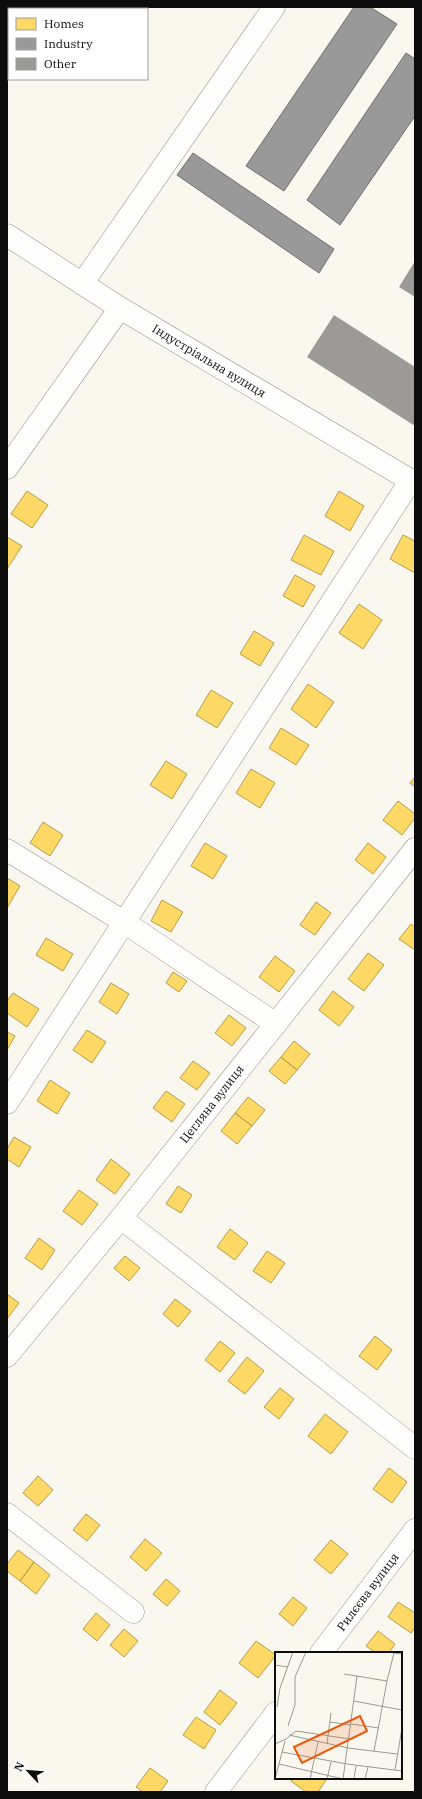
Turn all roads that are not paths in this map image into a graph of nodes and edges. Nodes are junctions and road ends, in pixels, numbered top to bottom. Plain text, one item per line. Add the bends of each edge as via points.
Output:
1 (274, 7) edge
2 (7, 235) edge
3 (82, 284) junction
4 (120, 308) junction
5 (7, 468) edge
6 (413, 481) edge
7 (415, 849) edge
8 (7, 850) edge
9 (124, 922) junction
10 (276, 1024) junction
11 (7, 1103) edge
12 (121, 1218) junction
13 (7, 1356) edge
14 (415, 1448) edge
15 (7, 1514) edge
16 (415, 1530) edge
17 (133, 1612) dead end
18 (323, 1652) edge
19 (275, 1714) edge
20 (216, 1792) edge

1 - 3 street
2 - 3 street, Індустріальна вулиця
3 - 4 street, Індустріальна вулиця
4 - 5 street
4 - 6 street, Індустріальна вулиця
6 - 9 street
7 - 10 street, Цегляна вулиця
8 - 9 street
9 - 10 street
9 - 11 street
10 - 12 street, Цегляна вулиця
12 - 13 street, Цегляна вулиця
12 - 14 street
15 - 17 street
16 - 18 street, Рилєєва вулиця
19 - 20 street

